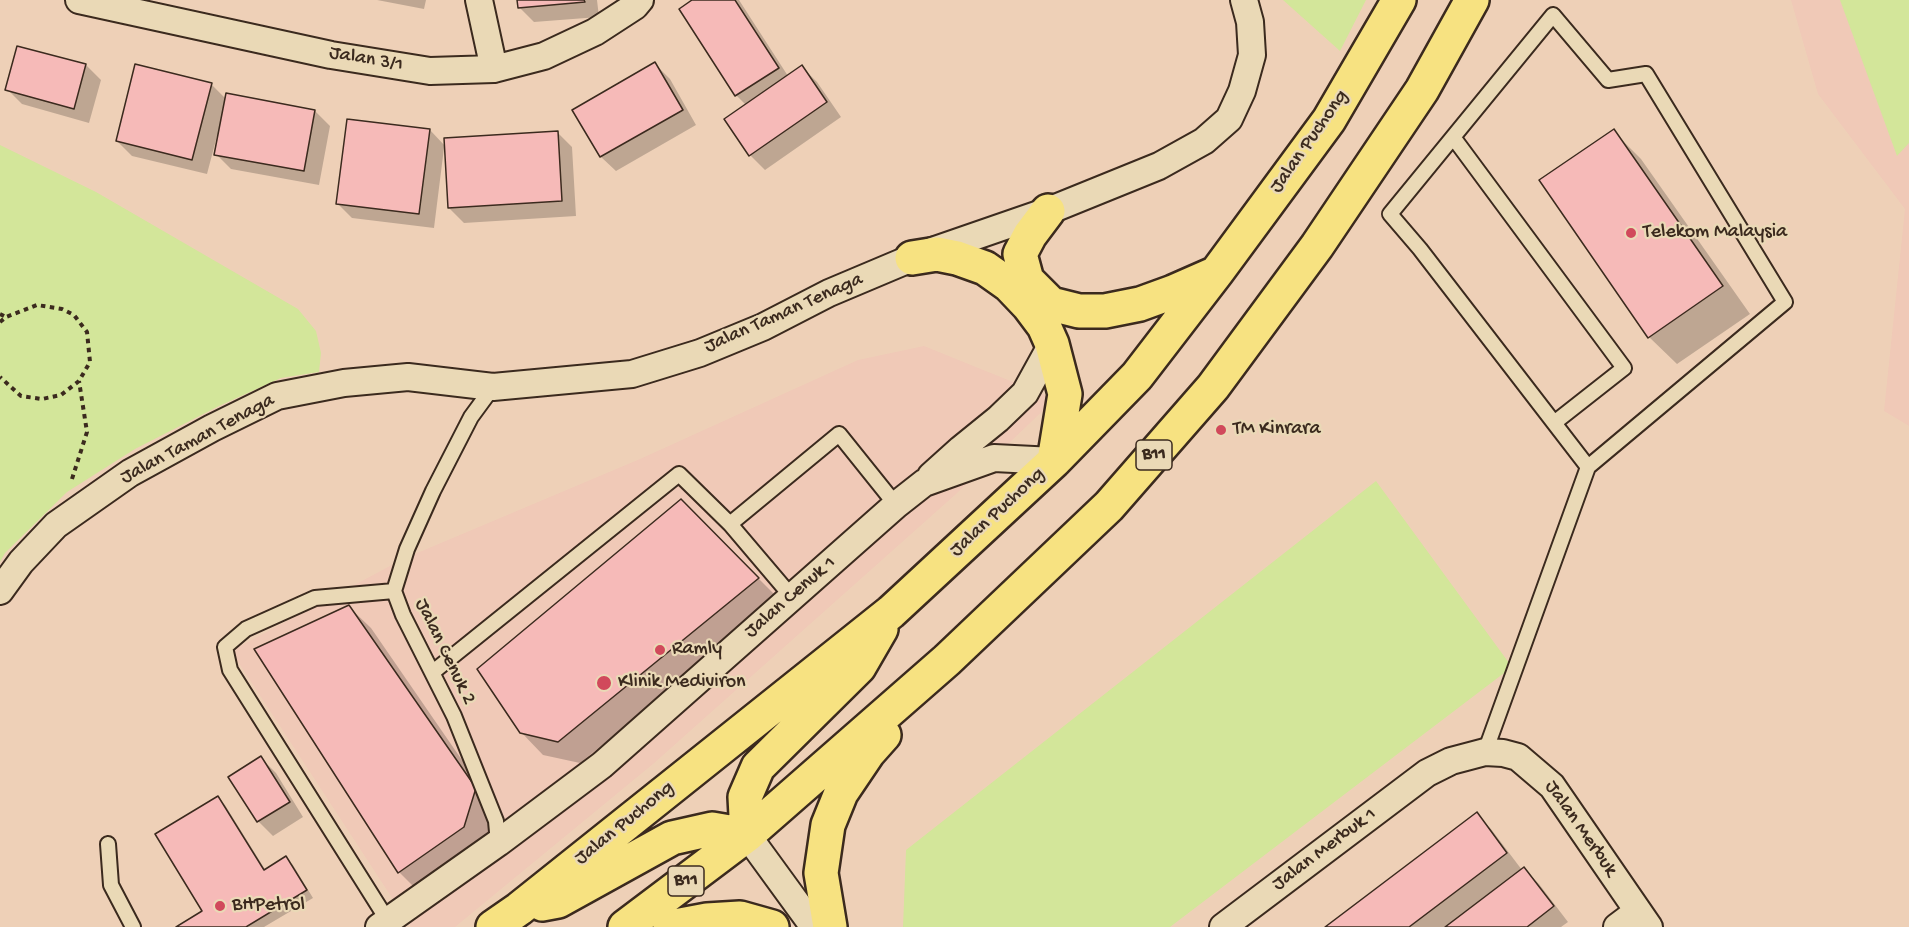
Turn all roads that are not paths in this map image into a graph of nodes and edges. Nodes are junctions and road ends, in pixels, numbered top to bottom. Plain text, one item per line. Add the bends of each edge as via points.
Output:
1 (80, 0) edge
2 (479, 0) edge
3 (640, 0) edge
4 (1244, 0) edge
5 (1399, 0) edge
6 (1472, 0) edge
7 (494, 69) junction
8 (1453, 137) junction
9 (1048, 211) junction
10 (912, 258) junction
11 (1217, 272) junction
12 (1052, 344) junction
13 (493, 387) junction
14 (1554, 423) junction
15 (1054, 461) junction
16 (1588, 467) junction
17 (924, 483) junction
18 (897, 504) junction
19 (730, 524) junction
20 (0, 591) edge
21 (394, 591) junction
22 (792, 597) junction
23 (891, 612) junction
24 (947, 660) junction
25 (433, 672) junction
26 (1485, 752) junction
27 (1427, 773) joint
28 (747, 835) junction
29 (498, 843) junction
30 (108, 844) dead end
31 (506, 918) edge
32 (1643, 919) edge
33 (383, 924) edge
34 (1232, 924) edge
35 (133, 927) edge
36 (625, 927) edge
37 (670, 927) edge
38 (772, 927) edge
39 (814, 927) edge
40 (830, 927) edge
41 (1617, 927) edge

1 - 7 street, Jalan 3/1 via 331,55 430,71
2 - 7 street
3 - 7 street, Jalan 3/1 via 595,32 544,56
4 - 9 street, Jalan Taman Tenaga via 1252,56 1229,119 1204,141 1159,166
5 - 11 main road, Jalan Puchong via 1329,120
6 - 24 main road, B11 via 1416,100 1317,246 1213,387 1108,506
8 - 14 lane via 1390,214
8 - 14 lane via 1624,368
8 - 16 lane via 1553,15 1608,80 1646,74 1785,302
9 - 10 street, Jalan Taman Tenaga
9 - 11 main road via 1020,254 1027,280 1051,304 1079,311 1105,311 1140,304
10 - 12 main road via 936,254 985,268 1010,285 1029,306
10 - 13 street, Jalan Taman Tenaga via 829,293 763,327 632,374
11 - 15 main road, Jalan Puchong via 1137,376
12 - 15 main road via 1065,394
12 - 17 street via 1025,393
13 - 20 street, Jalan Taman Tenaga via 408,377 344,383 277,396 130,473 56,525
13 - 21 lane, Jalan Cenuk 2 via 471,417 433,491 407,549
14 - 16 lane
15 - 17 street, Jalan Cenuk 1 via 994,458
15 - 23 main road, Jalan Puchong
16 - 26 lane
17 - 18 street, Jalan Cenuk 1
18 - 19 lane via 839,434
18 - 22 street, Jalan Cenuk 1
19 - 22 lane
19 - 25 lane via 679,474
21 - 25 lane, Jalan Cenuk 2
21 - 33 lane via 315,598 246,629 225,647 230,670
22 - 29 street, Jalan Cenuk 1 via 602,765
23 - 28 main road via 859,667 758,767 745,797
23 - 31 main road, Jalan Puchong
24 - 28 main road, B11
24 - 40 main road via 868,753 841,793 828,825 821,873
25 - 29 lane, Jalan Cenuk 2 via 486,793 496,821
26 - 27 street, Jalan Merbuk via 1451,761
26 - 32 street, Jalan Merbuk via 1518,757 1552,786
27 - 34 street, Jalan Merbuk 1
28 - 31 main road via 712,829 672,838 558,901
28 - 36 main road, B11
28 - 39 street
29 - 33 street, Jalan Cenuk 1
30 - 35 lane via 111,885
32 - 41 street
37 - 38 main road via 740,918

